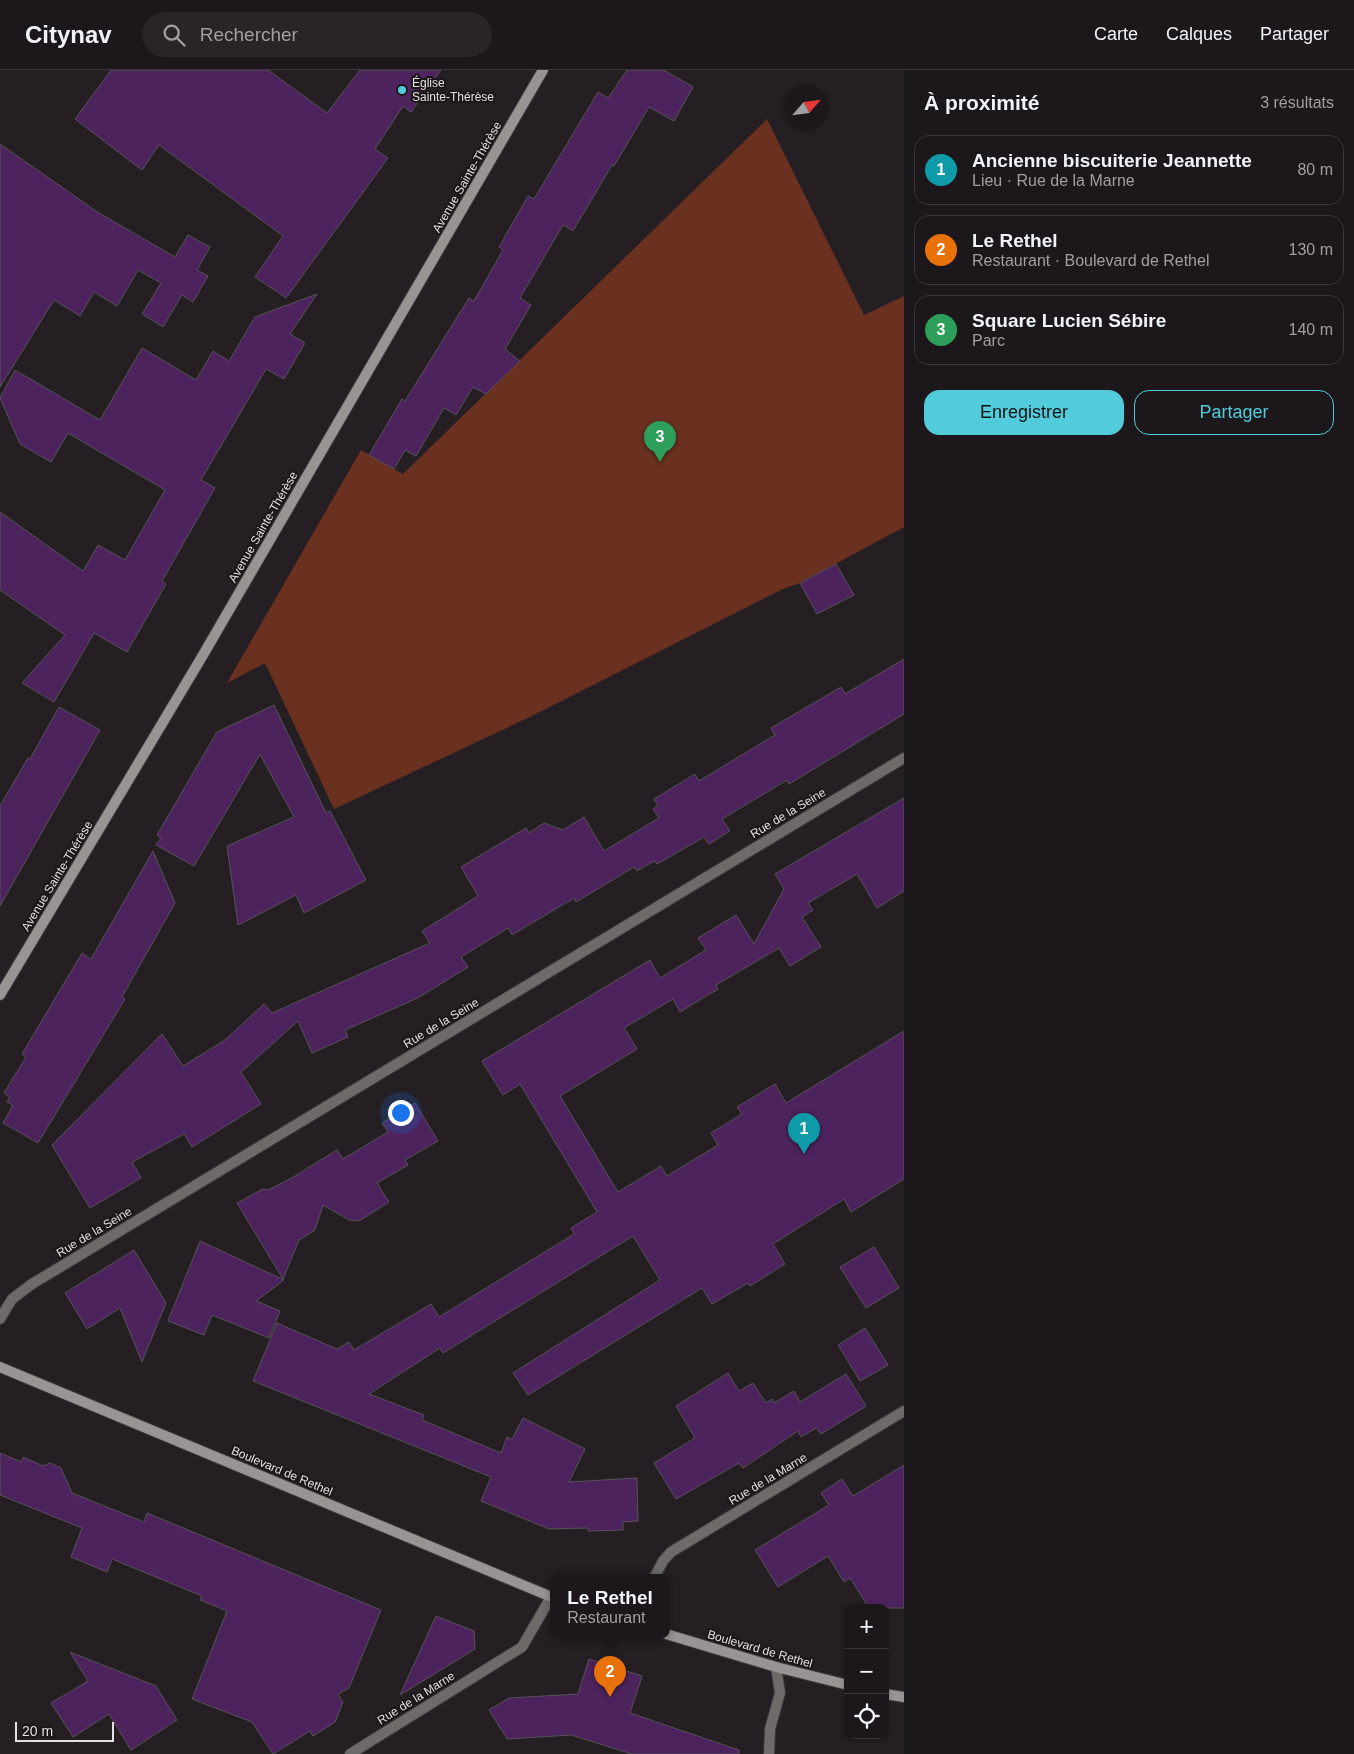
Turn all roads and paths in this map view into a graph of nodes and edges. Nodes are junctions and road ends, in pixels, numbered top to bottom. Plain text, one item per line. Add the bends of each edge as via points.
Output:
1 (544, 70) edge
2 (904, 758) edge
3 (0, 995) edge
4 (0, 1319) edge
5 (0, 1367) edge
6 (904, 1411) edge
7 (656, 1574) edge
8 (550, 1596) edge
9 (550, 1600) edge
10 (670, 1635) edge
11 (776, 1667) junction
12 (844, 1685) edge
13 (889, 1695) edge
14 (904, 1697) edge
15 (350, 1754) edge
16 (769, 1754) edge

1 - 3 street, Avenue Sainte-Thérèse via 203,655
2 - 4 street, Rue de la Seine via 32,1284 12,1299
5 - 8 street, Boulevard de Rethel
6 - 7 street, Rue de la Marne via 671,1552
9 - 15 street, Rue de la Marne via 522,1646
10 - 11 street, Boulevard de Rethel
11 - 12 street, Boulevard de Rethel
11 - 16 street via 780,1693 770,1729
13 - 14 street

